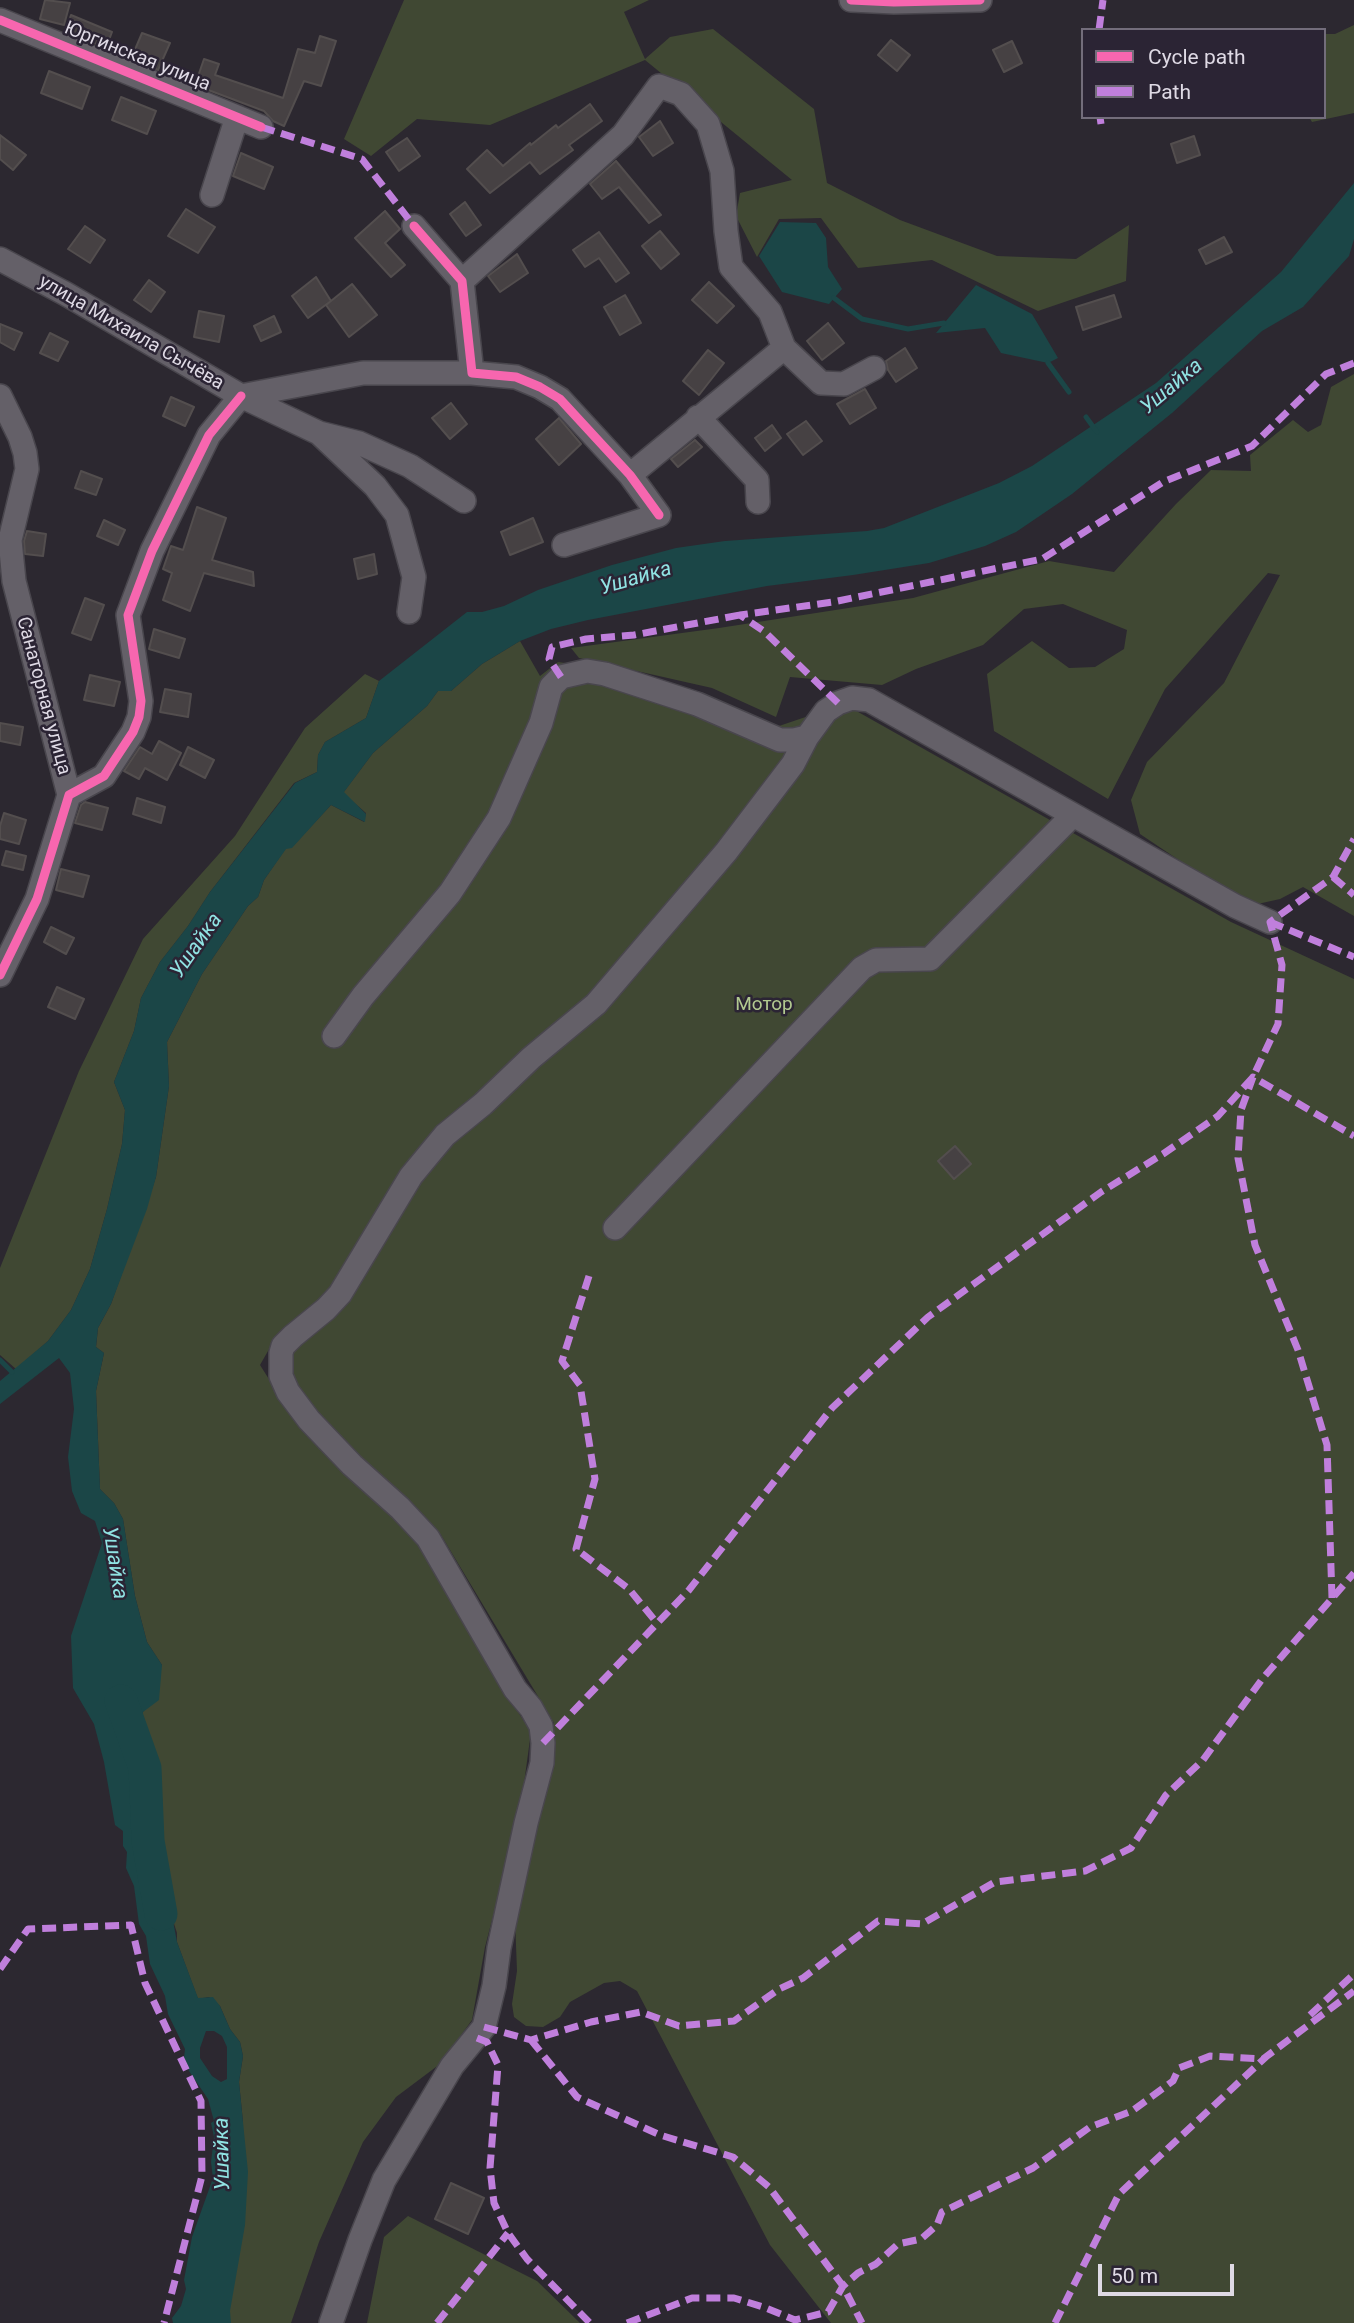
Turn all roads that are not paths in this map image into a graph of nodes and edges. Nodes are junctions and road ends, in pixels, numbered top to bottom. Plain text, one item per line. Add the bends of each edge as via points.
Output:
1 (851, 0) edge
2 (980, 0) edge
3 (0, 20) edge
4 (237, 117) junction
5 (261, 127) dead end
6 (212, 195) dead end
7 (414, 226) dead end
8 (0, 259) edge
9 (462, 281) junction
10 (784, 348) junction
11 (874, 368) dead end
12 (472, 373) junction
13 (0, 396) edge
14 (241, 396) junction
15 (698, 417) junction
16 (319, 433) junction
17 (630, 475) junction
18 (464, 501) dead end
19 (758, 502) dead end
20 (564, 545) dead end
21 (409, 612) dead end
22 (807, 737) junction
23 (69, 795) junction
24 (1073, 814) junction
25 (1270, 922) dead end
26 (1, 970) edge
27 (334, 1036) dead end
28 (615, 1228) dead end
29 (331, 2323) edge

1 - 2 street
3 - 4 street, Юргинская улица
4 - 5 street, Юргинская улица
4 - 6 street
7 - 9 street
8 - 14 street, улица Михаила Сычёва
9 - 10 street via 623,135 659,86 681,94 708,124 722,171 731,267 771,312
9 - 12 street
10 - 11 street via 821,383 844,384
10 - 15 street
12 - 14 street, улица Михаила Сычёва via 363,373
12 - 17 street via 516,377 561,399
13 - 23 street, Санаторная улица via 20,437 27,469 10,540 14,581
14 - 16 street
14 - 23 street via 209,435 152,551 128,615 141,701 133,732 104,776
15 - 17 street
15 - 19 street via 757,480
16 - 18 street via 359,443 410,466
16 - 21 street via 375,486 397,515 414,577
17 - 20 street via 659,515
22 - 24 street via 838,703 852,698 869,700
22 - 27 street via 780,740 698,704 605,674 587,671 561,677 551,687 541,723 499,818 450,893
22 - 29 street via 793,764 726,852 596,1004 445,1135 411,1176 340,1294 293,1336 281,1353 281,1376 309,1420 428,1538 515,1689 531,1708 541,1726 543,1743 484,2027 452,2066 384,2180
23 - 26 street via 37,899
24 - 25 street
24 - 28 street via 930,959 876,960 862,968

